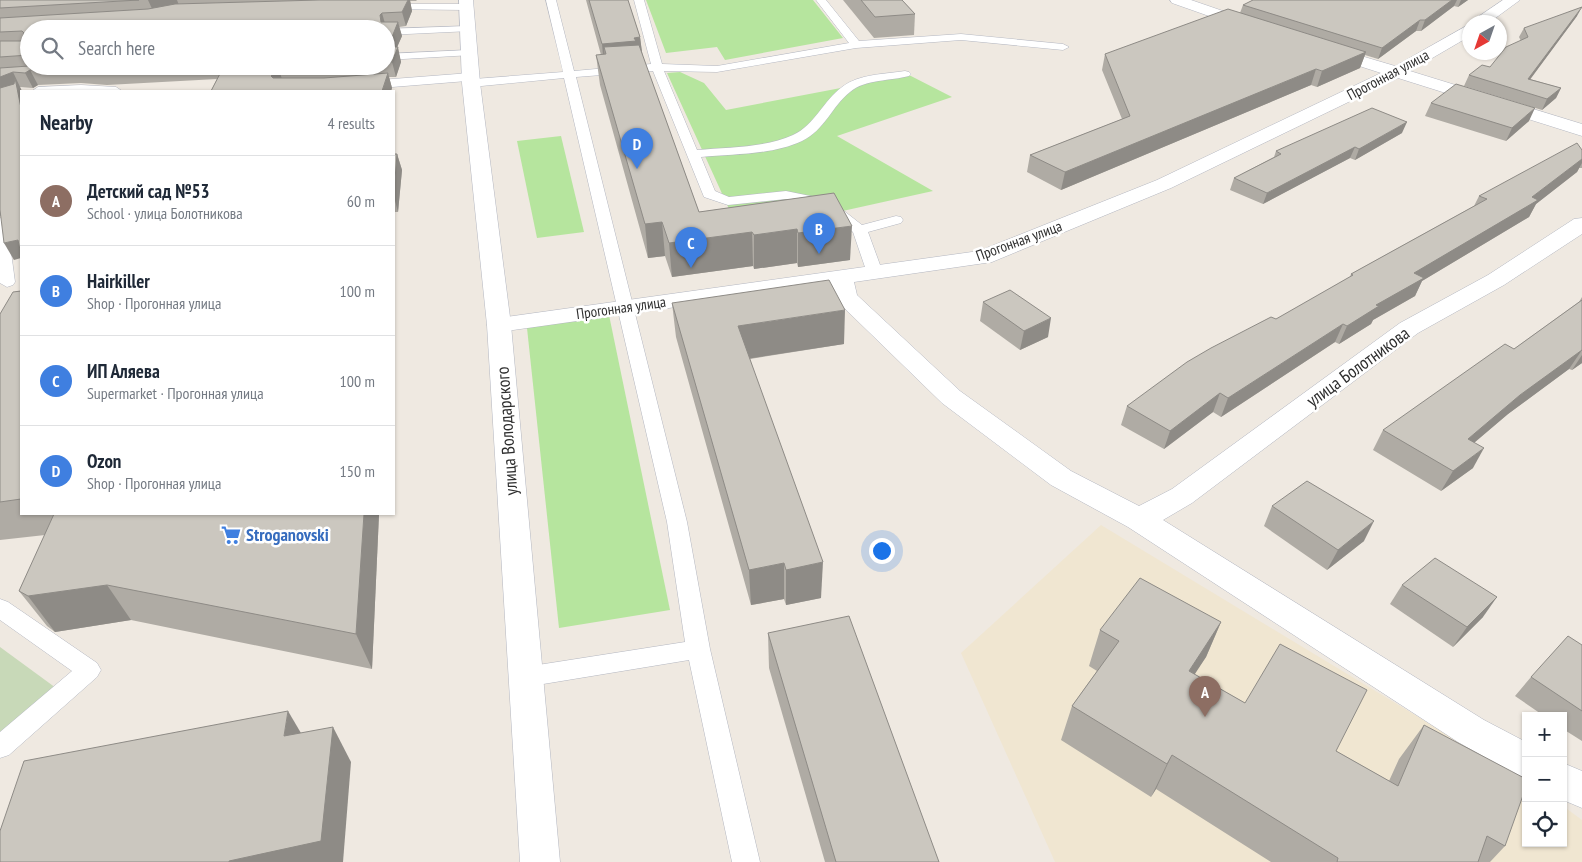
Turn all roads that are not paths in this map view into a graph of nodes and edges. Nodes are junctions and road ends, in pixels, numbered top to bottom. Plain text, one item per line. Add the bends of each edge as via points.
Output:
1 (551, 0) edge
2 (639, 0) edge
3 (822, 0) edge
4 (1177, 0) edge
5 (1210, 0) edge
6 (1513, 0) edge
7 (378, 7) edge
8 (1194, 7) junction
9 (1490, 15) edge
10 (1268, 32) edge
11 (395, 33) edge
12 (1462, 34) edge
13 (468, 42) edge
14 (856, 45) junction
15 (1314, 46) edge
16 (1063, 47) dead end
17 (395, 55) edge
18 (657, 67) junction
19 (395, 70) edge
20 (1397, 72) junction
21 (905, 74) dead end
22 (381, 75) edge
23 (568, 75) junction
24 (352, 86) edge
25 (60, 90) edge
26 (98, 90) edge
27 (1582, 130) edge
28 (692, 154) junction
29 (896, 220) dead end
30 (0, 222) edge
31 (1582, 224) edge
32 (860, 230) junction
33 (875, 273) junction
34 (841, 276) junction
35 (7, 282) dead end
36 (624, 307) junction
37 (499, 325) junction
38 (1139, 519) junction
39 (0, 608) edge
40 (698, 649) junction
41 (525, 677) junction
42 (0, 747) edge
43 (1522, 758) edge
44 (1567, 782) edge
45 (1582, 790) edge
46 (540, 862) edge
47 (746, 862) edge

1 - 23 lane
2 - 18 lane
3 - 14 lane
4 - 8 street
5 - 8 street
6 - 9 street
7 - 13 lane
8 - 10 street
11 - 13 lane
12 - 20 street, Прогонная улица
13 - 17 lane
13 - 19 lane
13 - 23 lane
13 - 37 street, улица Володарского
14 - 16 lane via 961,37
14 - 18 lane via 716,69
15 - 20 street
18 - 23 lane
18 - 28 lane
20 - 27 street
20 - 33 street, Прогонная улица via 1164,184 984,257
21 - 28 lane via 847,88 811,131 797,139
22 - 24 lane
23 - 36 lane
25 - 26 lane
28 - 32 lane via 709,194 728,201 786,195 824,203
29 - 32 lane
30 - 35 lane
31 - 38 street, улица Болотникова via 1496,280 1410,328 1182,496
32 - 33 lane
33 - 34 street, Прогонная улица
34 - 36 street, Прогонная улица
34 - 38 street via 846,297 951,397 1061,478
36 - 37 street, Прогонная улица
36 - 40 lane via 678,522
37 - 41 street, улица Володарского
38 - 43 street via 1470,732
39 - 42 lane via 89,670
40 - 41 lane
40 - 47 lane
41 - 46 street, улица Володарского
44 - 45 street

